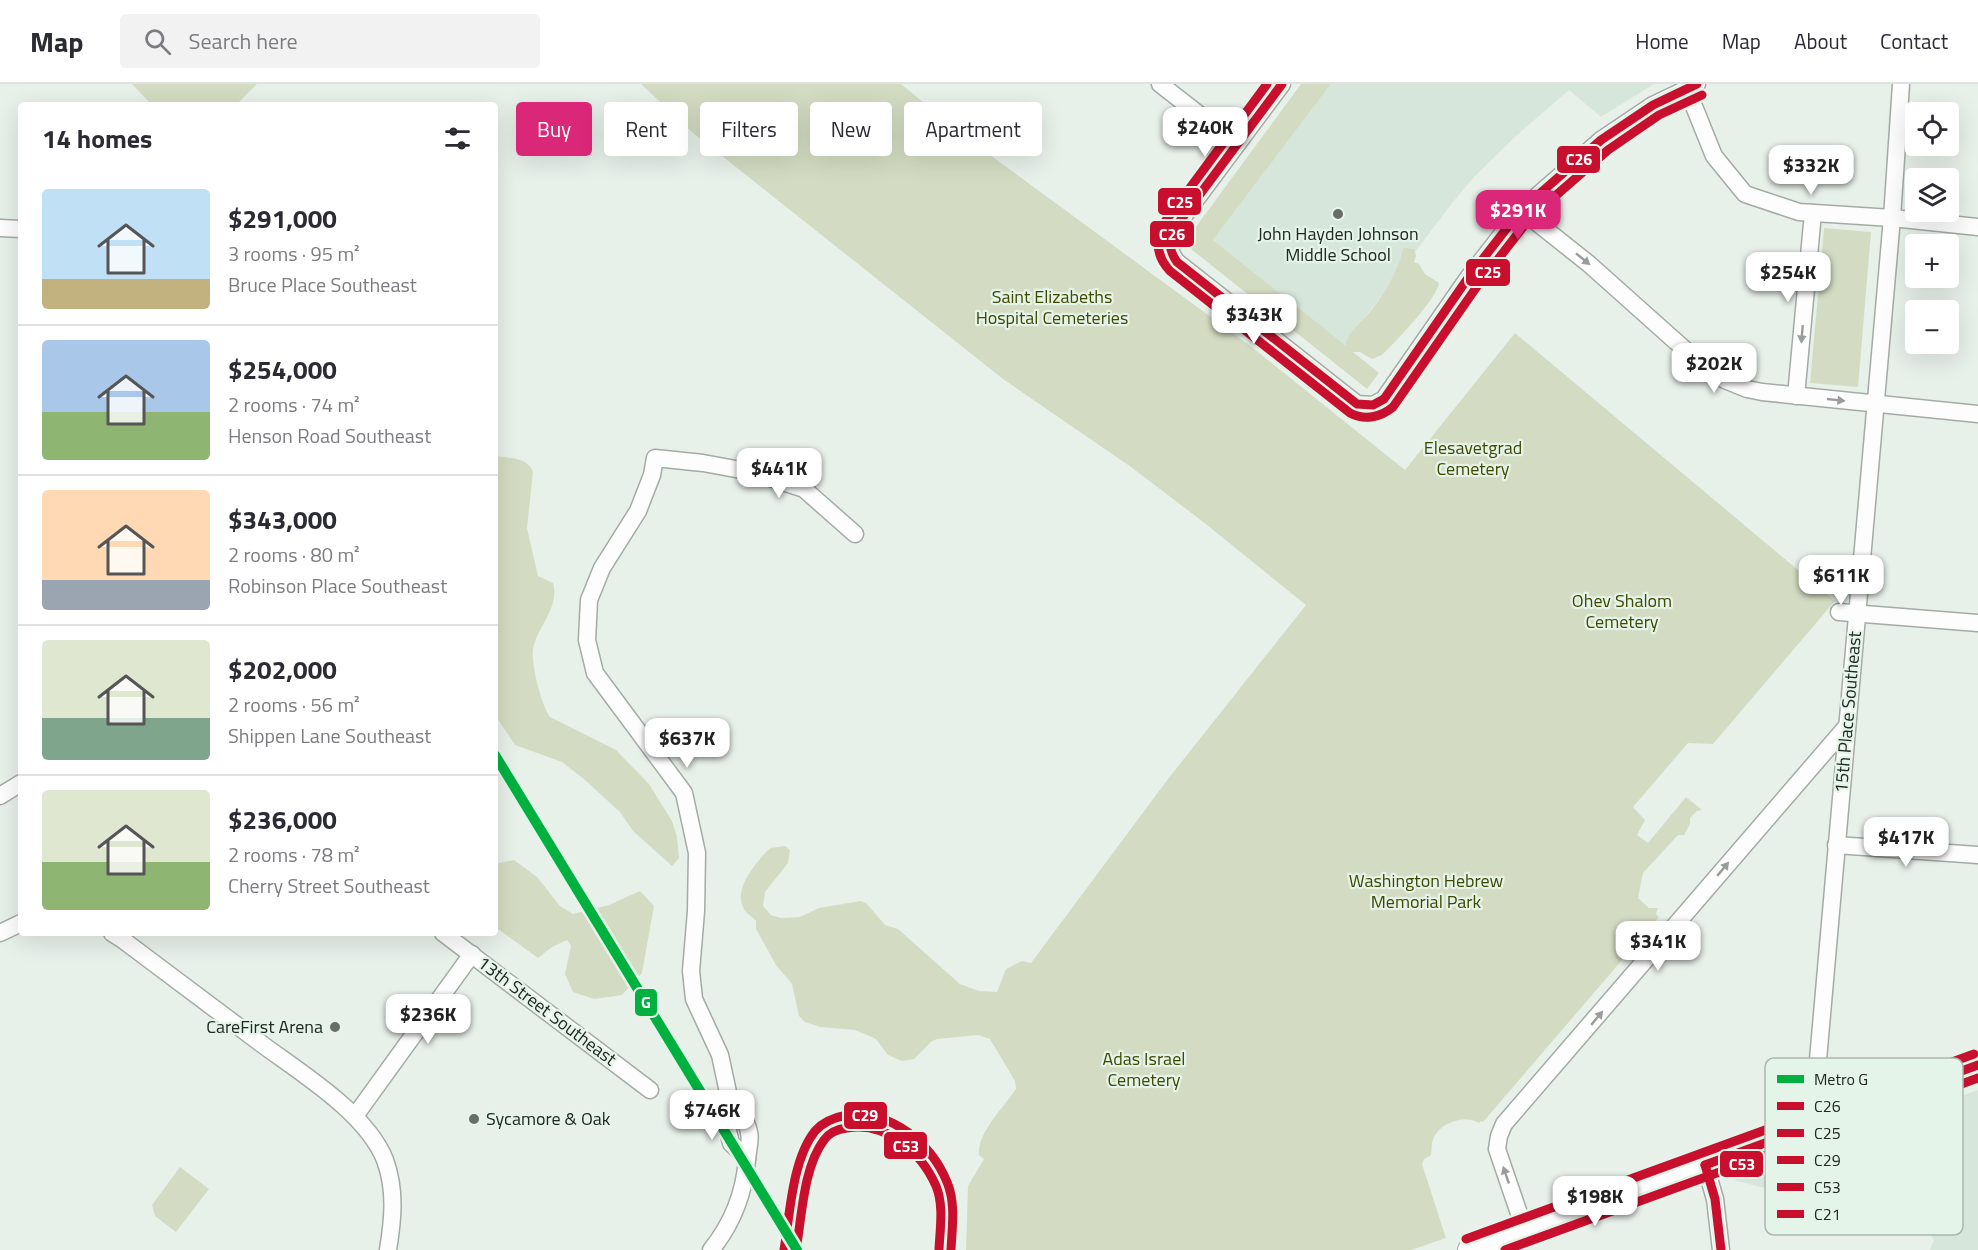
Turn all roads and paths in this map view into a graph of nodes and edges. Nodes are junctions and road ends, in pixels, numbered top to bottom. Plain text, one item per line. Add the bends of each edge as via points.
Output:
1 (1160, 84) edge
2 (1282, 84) edge
3 (1901, 84) edge
4 (1692, 86) edge
5 (1236, 144) junction
6 (1521, 210) junction
7 (1814, 213) junction
8 (1892, 218) junction
9 (1978, 227) edge
10 (0, 228) edge
11 (18, 229) edge
12 (1796, 396) junction
13 (1875, 404) junction
14 (1978, 414) edge
15 (855, 534) dead end
16 (1839, 612) dead end
17 (1857, 614) junction
18 (1978, 623) edge
19 (1847, 726) junction
20 (18, 785) edge
21 (0, 796) edge
22 (1836, 845) junction
23 (1978, 855) edge
24 (18, 924) edge
25 (0, 933) edge
26 (116, 936) edge
27 (447, 936) edge
28 (472, 954) junction
29 (1818, 1058) edge
30 (1978, 1065) edge
31 (1963, 1071) edge
32 (650, 1090) dead end
33 (355, 1116) junction
34 (1765, 1143) edge
35 (1705, 1165) junction
36 (1525, 1231) junction
37 (388, 1250) edge
38 (711, 1250) edge
39 (1470, 1250) edge
40 (1721, 1250) edge

1 - 5 street
2 - 5 street
3 - 8 street, 15th Place Southeast
4 - 6 street via 1653,105 1601,140
4 - 7 street via 1714,156 1745,194 1776,206
5 - 6 street via 1170,235 1172,256 1357,404 1369,406 1384,399 1468,278
6 -> 12 street via 1725,381 1747,389
7 - 8 street
7 -> 12 street
8 - 9 street
8 - 13 street, 15th Place Southeast
10 - 11 street
12 -> 13 street
13 - 14 street
13 - 17 street, 15th Place Southeast
15 - 38 street via 804,489 752,471 655,458 638,511 602,568 589,600 587,640 595,673 684,793 697,853 691,970 694,999 720,1054 732,1111 727,1127 731,1143 747,1159 739,1201
16 - 17 street
17 - 18 street
17 - 19 street, 15th Place Southeast
19 - 22 street, 15th Place Southeast
36 -> 19 street via 1497,1149 1504,1124
20 - 21 street
22 - 23 street
22 - 29 street, 15th Place Southeast
24 - 25 street
26 - 33 street
27 - 28 street, 13th Street Southeast
28 - 32 street, 13th Street Southeast
28 - 33 street
30 - 31 main road
33 - 37 street via 384,1157 391,1178 394,1208
34 - 35 main road
35 - 36 main road
35 - 40 street via 1715,1199
36 - 39 main road

